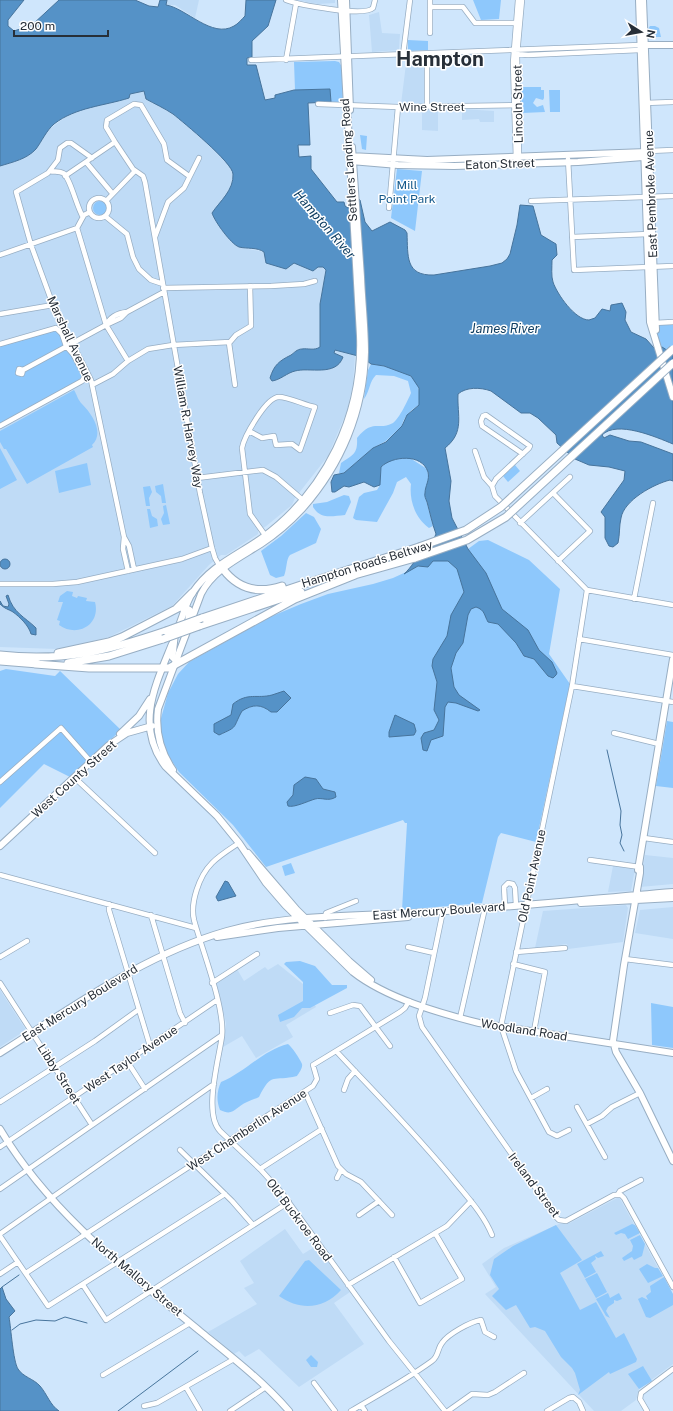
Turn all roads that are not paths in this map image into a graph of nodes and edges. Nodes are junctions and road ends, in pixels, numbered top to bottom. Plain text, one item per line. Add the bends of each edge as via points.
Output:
1 (286, 0) edge
2 (341, 0) edge
3 (346, 0) edge
4 (375, 0) edge
5 (410, 0) edge
6 (430, 0) edge
7 (518, 0) edge
8 (522, 0) edge
9 (639, 0) edge
10 (643, 0) edge
11 (296, 4) junction
12 (430, 7) junction
13 (343, 10) junction
14 (517, 23) junction
15 (430, 33) dead end
16 (673, 45) edge
17 (642, 47) junction
18 (516, 52) junction
19 (403, 56) junction
20 (345, 58) junction
21 (427, 58) dead end
22 (250, 60) dead end
23 (286, 60) junction
24 (673, 102) edge
25 (645, 103) junction
26 (318, 104) dead end
27 (348, 105) junction
28 (516, 106) junction
29 (398, 107) junction
30 (427, 107) junction
31 (115, 142) junction
32 (673, 150) edge
33 (645, 154) junction
34 (92, 158) junction
35 (199, 158) dead end
36 (351, 159) junction
37 (517, 159) junction
38 (568, 159) junction
39 (86, 162) junction
40 (393, 162) junction
41 (50, 171) junction
42 (135, 171) junction
43 (65, 176) junction
44 (189, 176) junction
45 (112, 193) junction
46 (673, 196) edge
47 (648, 197) junction
48 (569, 199) junction
49 (106, 201) junction
50 (532, 201) dead end
51 (388, 208) dead end
52 (90, 212) junction
53 (105, 216) junction
54 (83, 217) junction
55 (77, 228) junction
56 (649, 234) junction
57 (572, 237) junction
58 (154, 238) junction
59 (31, 245) junction
60 (0, 255) edge
61 (673, 266) edge
62 (650, 267) junction
63 (315, 281) dead end
64 (250, 286) junction
65 (163, 288) junction
66 (52, 305) junction
67 (0, 314) edge
68 (673, 322) edge
69 (653, 323) junction
70 (106, 325) junction
71 (72, 343) junction
72 (229, 343) junction
73 (0, 344) edge
74 (173, 345) junction
75 (66, 346) junction
76 (673, 349) edge
77 (128, 361) junction
78 (673, 363) edge
79 (23, 370) dead end
80 (92, 385) junction
81 (235, 385) dead end
82 (673, 397) edge
83 (0, 426) edge
84 (249, 431) junction
85 (475, 451) dead end
86 (523, 454) junction
87 (245, 472) junction
88 (570, 477) dead end
89 (197, 478) junction
90 (492, 486) junction
91 (553, 493) junction
92 (304, 502) junction
93 (653, 503) dead end
94 (520, 523) junction
95 (265, 535) junction
96 (124, 537) junction
97 (212, 548) junction
98 (382, 559) junction
99 (558, 561) junction
100 (221, 567) junction
101 (134, 569) junction
102 (128, 571) junction
103 (355, 575) junction
104 (0, 584) edge
105 (587, 590) junction
106 (192, 593) junction
107 (634, 599) junction
108 (673, 606) edge
109 (186, 608) junction
110 (175, 609) junction
111 (189, 623) junction
112 (174, 638) junction
113 (579, 639) junction
114 (0, 654) edge
115 (673, 655) edge
116 (51, 656) junction
117 (673, 659) edge
118 (0, 661) edge
119 (176, 663) junction
120 (35, 664) junction
121 (162, 669) junction
122 (572, 686) junction
123 (152, 695) junction
124 (666, 701) junction
125 (673, 702) edge
126 (157, 725) junction
127 (149, 726) junction
128 (614, 733) dead end
129 (659, 744) junction
130 (109, 745) junction
131 (91, 762) junction
132 (74, 778) junction
133 (180, 779) junction
134 (0, 782) edge
135 (644, 838) junction
136 (673, 842) edge
137 (239, 843) junction
138 (0, 846) edge
139 (155, 853) dead end
140 (590, 860) dead end
141 (640, 867) junction
142 (0, 875) edge
143 (673, 892) edge
144 (635, 898) junction
145 (673, 898) edge
146 (356, 901) dead end
147 (109, 904) junction
148 (505, 906) junction
149 (516, 906) junction
150 (526, 906) junction
151 (287, 908) junction
152 (484, 910) junction
153 (443, 912) junction
154 (151, 915) junction
155 (299, 920) junction
156 (327, 921) junction
157 (280, 922) junction
158 (305, 922) junction
159 (311, 925) junction
160 (196, 928) junction
161 (324, 937) junction
162 (207, 939) junction
163 (27, 941) dead end
164 (200, 941) junction
165 (408, 947) dead end
166 (565, 948) dead end
167 (516, 952) junction
168 (434, 953) junction
169 (257, 954) dead end
170 (163, 955) junction
171 (0, 957) edge
172 (625, 959) junction
173 (347, 963) junction
174 (513, 964) junction
175 (673, 965) edge
176 (127, 972) junction
177 (212, 982) junction
178 (0, 983) edge
179 (217, 1000) junction
180 (409, 1001) junction
181 (422, 1006) junction
182 (138, 1010) junction
183 (330, 1013) dead end
184 (460, 1018) junction
185 (185, 1023) junction
186 (501, 1026) junction
187 (376, 1027) junction
188 (534, 1032) junction
189 (32, 1033) junction
190 (222, 1035) junction
191 (614, 1044) junction
192 (150, 1046) junction
193 (390, 1046) dead end
194 (337, 1052) junction
195 (0, 1053) edge
196 (673, 1053) edge
197 (127, 1061) junction
198 (54, 1067) junction
199 (355, 1071) junction
200 (214, 1084) junction
201 (145, 1089) junction
202 (547, 1089) dead end
203 (344, 1090) dead end
204 (305, 1092) junction
205 (640, 1093) junction
206 (74, 1098) junction
207 (531, 1098) junction
208 (0, 1102) edge
209 (577, 1106) dead end
210 (587, 1124) junction
211 (92, 1125) junction
212 (0, 1129) edge
213 (322, 1129) junction
214 (569, 1130) dead end
215 (0, 1135) edge
216 (230, 1141) junction
217 (4, 1144) edge
218 (180, 1150) dead end
219 (605, 1157) dead end
220 (673, 1161) edge
221 (195, 1164) junction
222 (260, 1169) junction
223 (341, 1170) junction
224 (26, 1171) junction
225 (337, 1178) dead end
226 (641, 1180) dead end
227 (0, 1189) edge
228 (225, 1194) junction
229 (618, 1194) junction
230 (49, 1199) junction
231 (379, 1201) junction
232 (470, 1201) junction
233 (289, 1202) junction
234 (359, 1215) dead end
235 (392, 1215) dead end
236 (253, 1225) junction
237 (435, 1233) junction
238 (0, 1235) edge
239 (85, 1235) junction
240 (492, 1235) dead end
241 (394, 1257) junction
242 (18, 1262) junction
243 (116, 1264) junction
244 (26, 1273) junction
245 (0, 1274) edge
246 (83, 1285) junction
247 (348, 1285) junction
248 (673, 1287) edge
249 (151, 1292) junction
250 (189, 1324) junction
251 (494, 1337) dead end
252 (232, 1360) junction
253 (673, 1369) edge
254 (415, 1373) junction
255 (524, 1373) dead end
256 (103, 1375) dead end
257 (314, 1383) dead end
258 (186, 1387) junction
259 (265, 1388) junction
260 (361, 1405) junction
261 (144, 1406) dead end
262 (200, 1411) edge
263 (230, 1411) edge
264 (284, 1411) edge
265 (289, 1411) edge
266 (335, 1411) edge
267 (351, 1411) edge
268 (365, 1411) edge
269 (445, 1411) edge
270 (448, 1411) edge
271 (547, 1411) edge
272 (583, 1411) edge
273 (647, 1411) edge

1 - 11 street
2 - 13 main road, Settlers Landing Road
3 - 13 main road, Settlers Landing Road
4 - 13 street via 371,11
5 - 19 street
6 - 12 street
7 - 14 street, Lincoln Street
8 - 14 street, Lincoln Street
9 - 17 main road
10 - 17 main road
11 - 13 street
11 - 23 street
12 - 14 street via 463,7 475,23
12 - 15 street
13 - 20 main road, Settlers Landing Road
14 - 18 street, Lincoln Street
16 - 17 main road
17 - 18 street
17 - 25 main road, East Pembroke Avenue
18 - 19 street
18 - 28 street, Lincoln Street
19 - 20 street
20 - 23 street
20 - 27 main road, Settlers Landing Road
21 - 30 street
22 - 23 street
24 - 25 street
25 - 33 main road, East Pembroke Avenue
26 - 27 street
27 - 29 street, Wine Street
27 - 36 main road, Settlers Landing Road
28 - 30 street, Wine Street
28 - 37 street, Lincoln Street
29 - 30 street, Wine Street
29 - 40 street
31 - 34 street
31 - 42 street
31 - 44 street via 107,130 106,121 134,104 142,106 165,145 167,159
32 - 33 street, Eaton Street
33 - 38 main road, Eaton Street
33 - 47 main road, East Pembroke Avenue
34 - 39 street
34 - 41 street via 71,143 67,143 60,148 58,160
35 - 44 street
36 - 40 main road, Eaton Street
36 - 92 main road, Settlers Landing Road via 365,341 358,405 346,442 330,473
37 - 38 main road, Eaton Street
37 - 40 main road, Eaton Street
38 - 48 street
39 - 43 street
39 - 45 street
40 - 51 street
41 - 43 street via 60,172
41 - 59 street, Marshall Avenue via 16,192
42 - 45 street
42 - 58 street, William R. Harvey Way via 144,177
43 - 54 street
44 - 58 street via 183,190 168,202
45 - 49 street
46 - 47 street
47 - 48 street
47 - 56 main road, East Pembroke Avenue
48 - 50 street
48 - 57 street
49 - 52 street via 100,198 94,200
49 - 53 street via 109,210
52 - 53 street via 97,218
52 - 54 street
53 - 65 street via 126,234 139,269
54 - 55 street
55 - 59 street
55 - 70 street
56 - 57 street
56 - 62 main road, East Pembroke Avenue
57 - 62 street via 574,270
58 - 65 street, William R. Harvey Way
59 - 60 street
59 - 66 street, Marshall Avenue
61 - 62 street
62 - 69 main road, East Pembroke Avenue
63 - 64 street
64 - 65 street
64 - 72 street via 252,326 236,335
65 - 70 street via 127,312 109,319
65 - 74 street, William R. Harvey Way
66 - 67 street
66 - 71 street, Marshall Avenue
68 - 69 street
69 - 82 main road, East Pembroke Avenue, bridge
70 - 71 street
70 - 77 street
71 - 75 street
71 - 80 street, Marshall Avenue
72 - 74 street
72 - 81 street
73 - 75 street via 56,328 62,334
74 - 77 street via 148,349
74 - 89 street, William R. Harvey Way
75 - 79 street
75 - 83 street via 84,374 84,380
76 - 98 highway, Hampton Roads Beltway, bridge via 501,507 462,532
77 - 80 street via 113,374
78 - 103 highway, Hampton Roads Beltway, bridge via 506,517 461,543
80 - 96 street, Marshall Avenue
84 - 84 street via 263,408 272,399 279,397 315,407 300,450 292,444 276,445 274,436 262,438
84 - 87 street via 242,448
85 - 90 street via 484,477
86 - 86 street via 529,448 528,443 486,415 483,416 482,426
86 - 90 street
87 - 89 street
87 - 92 street via 268,471
87 - 95 street via 250,514
88 - 91 street
89 - 97 street, William R. Harvey Way
90 - 94 street via 495,496
91 - 94 street
91 - 99 street via 590,531
92 - 95 main road, Settlers Landing Road
92 - 100 main road, Settlers Landing Road via 276,533
93 - 107 street
94 - 99 street
95 - 100 main road, Settlers Landing Road
96 - 101 street, Marshall Avenue via 129,546
96 - 102 street, Marshall Avenue
97 - 100 street, William R. Harvey Way
97 - 101 street via 182,559
98 - 100 highway via 360,562 267,590 241,586
98 - 116 highway, Hampton Roads Beltway, bridge via 103,651
99 - 105 street
100 - 106 main road, Settlers Landing Road via 206,576
100 - 111 main road, Settlers Landing Road via 205,586
101 - 102 street
102 - 104 street via 73,583
103 - 119 highway via 295,599
103 - 120 highway, Hampton Roads Beltway, bridge via 95,659 75,663
105 - 107 street
105 - 113 street, Old Point Avenue
106 - 109 main road, Settlers Landing Road
106 - 110 highway
107 - 108 street
109 - 110 highway
109 - 111 highway via 190,612
109 - 112 main road, Settlers Landing Road
110 - 116 highway via 109,642
111 - 119 main road, Settlers Landing Road
112 - 119 highway via 171,655
112 - 121 main road, Settlers Landing Road
113 - 115 street
113 - 122 street, Old Point Avenue
114 - 116 highway, Hampton Roads Beltway
117 - 124 main road
118 - 120 highway, Hampton Roads Beltway
119 - 121 highway
119 - 126 main road, Settlers Landing Road via 159,703
120 - 121 highway
121 - 123 main road, Settlers Landing Road
122 - 124 street
122 - 150 street, Old Point Avenue
123 - 127 main road, Settlers Landing Road
123 - 130 main road via 139,716
124 - 125 street
124 - 129 main road
126 - 127 main road, West County Street
126 - 133 main road, Woodland Road via 164,754
127 - 130 main road, West County Street via 127,733
127 - 133 main road, Woodland Road via 162,762
128 - 129 street
129 - 135 main road
130 - 131 main road, West County Street
131 - 132 main road, West County Street
131 - 134 street via 61,728
132 - 138 main road, West County Street
132 - 139 street
133 - 137 main road, Woodland Road via 217,816
135 - 136 street
135 - 141 main road
137 - 151 main road, Woodland Road via 252,864
137 - 158 main road, Woodland Road
137 - 160 street, Old Buckroe Road via 218,857 206,871 192,904
140 - 141 street
141 - 144 main road
142 - 147 street
143 - 144 main road, East Mercury Boulevard
144 - 145 main road, East Mercury Boulevard
144 - 150 main road, East Mercury Boulevard
144 - 172 main road
146 - 156 street via 326,913
147 - 154 street
147 - 176 street
148 - 149 main road, East Mercury Boulevard
148 - 149 street via 504,887 508,883 516,888
148 - 152 main road, East Mercury Boulevard
149 - 150 main road, East Mercury Boulevard
150 - 152 main road, East Mercury Boulevard
150 - 167 street, Old Point Avenue
151 - 155 main road, Woodland Road
151 - 157 main road via 287,916
152 - 153 main road, East Mercury Boulevard
152 - 184 street
153 - 156 main road, East Mercury Boulevard
153 - 168 street, Ireland Street
154 - 160 street
154 - 170 street
155 - 157 main road, East Mercury Boulevard
155 - 158 main road, Woodland Road
156 - 158 main road, East Mercury Boulevard
156 - 159 main road, East Mercury Boulevard
156 - 161 main road
157 - 162 main road, East Mercury Boulevard via 236,929
158 - 159 main road, East Mercury Boulevard
158 - 162 main road, East Mercury Boulevard
158 - 173 main road, Woodland Road
159 - 161 main road, Woodland Road
160 - 164 street, Old Buckroe Road
161 - 173 main road, Woodland Road
162 - 164 main road, East Mercury Boulevard
163 - 171 street
164 - 170 main road, East Mercury Boulevard
164 - 177 street, Old Buckroe Road
165 - 168 street
166 - 167 street
167 - 174 street, Old Point Avenue
168 - 181 street, Ireland Street
169 - 177 street
170 - 176 main road, East Mercury Boulevard
170 - 185 street
172 - 175 street
172 - 191 main road via 613,1030
173 - 180 main road, Woodland Road via 363,979
174 - 186 street, Old Point Avenue
174 - 188 street via 545,972
176 - 182 street
176 - 189 main road, East Mercury Boulevard
177 - 179 street, Old Buckroe Road
178 - 189 street, Libby Street
179 - 185 street, West Taylor Avenue
179 - 190 street, Old Buckroe Road via 222,1018
180 - 181 main road, Woodland Road
180 - 187 street, West Chamberlin Avenue via 403,1010
181 - 184 main road, Woodland Road
181 - 229 street, Ireland Street via 419,1018 422,1027 559,1220 566,1221
182 - 192 street
182 - 198 street
183 - 187 street via 358,1005
184 - 186 main road, Woodland Road
185 - 192 street, West Taylor Avenue
186 - 188 main road, Woodland Road
186 - 207 street, Old Point Avenue via 516,1071
187 - 193 street
187 - 194 street, West Chamberlin Avenue
188 - 191 main road, Woodland Road
189 - 195 main road, East Mercury Boulevard
189 - 198 street, Libby Street
190 - 200 street, Old Buckroe Road
190 - 201 street
191 - 196 main road, Woodland Road
191 - 205 main road
192 - 197 street, West Taylor Avenue
194 - 199 street
194 - 204 street, West Chamberlin Avenue via 313,1065 317,1082
197 - 201 street
197 - 206 street, West Taylor Avenue
198 - 206 street, Libby Street
198 - 208 street
199 - 203 street
199 - 232 street via 424,1144
200 - 216 street, Old Buckroe Road via 214,1121
200 - 230 street
201 - 211 street
202 - 207 street
204 - 213 street
204 - 216 street, West Chamberlin Avenue
205 - 210 street via 612,1107
205 - 220 main road
206 - 211 street, Libby Street
206 - 217 street, West Taylor Avenue
207 - 214 street, Old Point Avenue via 551,1134 557,1136
209 - 210 street
210 - 219 street
211 - 224 street
212 - 217 main road, North Mallory Street
213 - 222 street
213 - 223 street
215 - 217 main road, North Mallory Street
216 - 221 street, West Chamberlin Avenue
216 - 222 street, Old Buckroe Road
217 - 224 main road, North Mallory Street
218 - 221 street
221 - 228 street
221 - 239 street, West Chamberlin Avenue
222 - 233 street, Old Buckroe Road
223 - 225 street
223 - 231 street via 361,1182
224 - 227 street
224 - 230 main road, North Mallory Street
226 - 229 street, Ireland Street
228 - 236 street
228 - 243 street
229 - 248 street via 624,1198
230 - 238 street
230 - 239 main road, North Mallory Street
231 - 234 street
231 - 235 street
232 - 237 street via 452,1221
232 - 240 street
233 - 236 street
233 - 247 street, Old Buckroe Road
236 - 249 street
237 - 241 street
237 - 241 street via 462,1278 420,1303
238 - 242 street
239 - 243 main road, North Mallory Street
239 - 244 street, West Chamberlin Avenue
241 - 247 street
242 - 244 street
242 - 245 street
243 - 246 street
243 - 249 main road, North Mallory Street
244 - 246 street via 48,1306
246 - 249 street via 106,1320
247 - 254 street, Old Buckroe Road
249 - 250 main road, North Mallory Street
250 - 252 main road, North Mallory Street
250 - 256 street
251 - 254 street via 486,1332 481,1320 470,1323 441,1343 435,1359
252 - 258 street
252 - 259 main road, North Mallory Street
253 - 273 street via 642,1393 640,1399
254 - 260 street
254 - 269 street, Old Buckroe Road
255 - 270 street via 488,1395 472,1394
257 - 266 street
258 - 261 street via 157,1403
258 - 262 street
259 - 263 street
259 - 264 main road, North Mallory Street
259 - 265 main road, North Mallory Street
260 - 267 street
260 - 268 street
271 - 272 street via 573,1397

